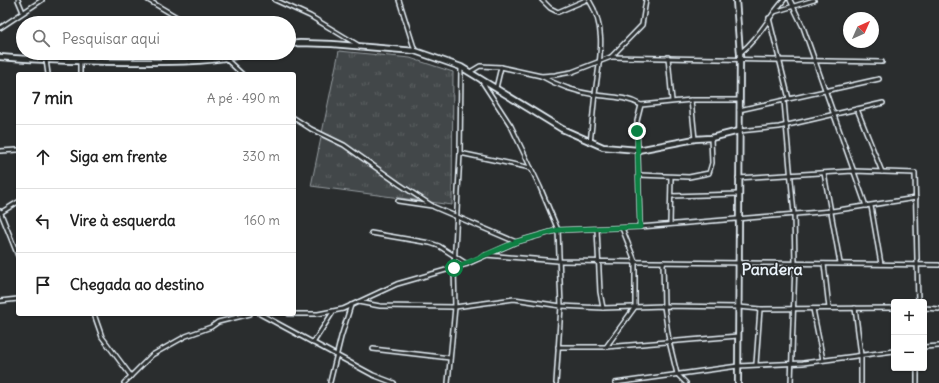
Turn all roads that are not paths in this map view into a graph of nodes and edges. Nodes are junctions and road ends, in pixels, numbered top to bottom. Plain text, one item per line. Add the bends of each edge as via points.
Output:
1 (18, 0) edge
2 (42, 0) edge
3 (148, 0) edge
4 (275, 0) edge
5 (288, 0) edge
6 (399, 0) edge
7 (542, 0) edge
8 (586, 0) edge
9 (589, 0) edge
10 (646, 0) edge
11 (736, 0) edge
12 (784, 0) edge
13 (790, 0) edge
14 (814, 0) edge
15 (287, 5) junction
16 (794, 6) junction
17 (23, 12) junction
18 (773, 12) junction
19 (17, 16) edge
20 (175, 16) edge
21 (16, 17) edge
22 (769, 18) junction
23 (0, 28) edge
24 (296, 43) edge
25 (361, 47) junction
26 (415, 51) junction
27 (0, 56) edge
28 (740, 56) junction
29 (16, 57) edge
30 (611, 57) junction
31 (668, 57) junction
32 (46, 60) joint
33 (214, 60) edge
34 (227, 60) edge
35 (780, 60) junction
36 (601, 61) junction
37 (815, 61) junction
38 (80, 62) junction
39 (190, 62) joint
40 (882, 62) dead end
41 (461, 67) junction
42 (501, 67) junction
43 (48, 72) edge
44 (80, 72) edge
45 (240, 72) edge
46 (470, 72) junction
47 (541, 76) junction
48 (480, 79) junction
49 (879, 79) dead end
50 (496, 88) junction
51 (826, 91) junction
52 (595, 95) junction
53 (789, 99) junction
54 (691, 100) junction
55 (739, 100) junction
56 (672, 101) junction
57 (784, 101) junction
58 (883, 102) dead end
59 (641, 104) junction
60 (857, 109) junction
61 (739, 110) junction
62 (834, 113) junction
63 (296, 119) edge
64 (787, 125) junction
65 (739, 131) junction
66 (711, 138) junction
67 (695, 139) junction
68 (590, 143) junction
69 (16, 150) edge
70 (638, 150) junction
71 (0, 151) edge
72 (460, 153) junction
73 (531, 168) junction
74 (853, 171) junction
75 (882, 172) junction
76 (824, 173) junction
77 (790, 174) junction
78 (639, 175) junction
79 (671, 177) junction
80 (738, 178) junction
81 (739, 194) junction
82 (671, 196) junction
83 (916, 198) junction
84 (398, 201) dead end
85 (16, 203) edge
86 (866, 206) junction
87 (871, 206) junction
88 (434, 207) junction
89 (832, 211) junction
90 (0, 212) edge
91 (794, 214) junction
92 (457, 216) junction
93 (738, 218) junction
94 (670, 224) junction
95 (640, 227) junction
96 (622, 228) junction
97 (597, 229) junction
98 (558, 230) junction
99 (371, 233) dead end
100 (516, 242) junction
101 (16, 251) edge
102 (484, 255) junction
103 (455, 257) junction
104 (558, 261) junction
105 (600, 261) junction
106 (635, 261) junction
107 (663, 262) junction
108 (739, 262) junction
109 (795, 263) junction
110 (840, 263) junction
111 (467, 264) junction
112 (824, 264) junction
113 (881, 264) junction
114 (916, 265) junction
115 (939, 265) edge
116 (454, 268) junction
117 (16, 299) edge
118 (918, 299) edge
119 (0, 301) edge
120 (358, 302) junction
121 (352, 305) junction
122 (561, 306) junction
123 (664, 306) junction
124 (739, 306) junction
125 (455, 307) junction
126 (635, 307) junction
127 (603, 308) junction
128 (829, 308) junction
129 (856, 308) junction
130 (891, 308) edge
131 (927, 308) edge
132 (939, 308) edge
133 (760, 309) junction
134 (794, 309) junction
135 (814, 309) junction
136 (333, 312) junction
137 (296, 314) edge
138 (95, 316) edge
139 (242, 316) edge
140 (264, 316) edge
141 (738, 336) junction
142 (669, 341) junction
143 (313, 343) junction
144 (939, 346) edge
145 (558, 347) junction
146 (606, 347) junction
147 (927, 347) edge
148 (373, 349) dead end
149 (891, 351) edge
150 (336, 355) junction
151 (861, 355) junction
152 (450, 358) junction
153 (823, 360) junction
154 (792, 363) junction
155 (756, 364) junction
156 (738, 366) junction
157 (917, 371) edge
158 (677, 374) junction
159 (131, 376) junction
160 (330, 382) edge
161 (626, 382) edge
162 (124, 383) edge
163 (394, 383) edge
164 (448, 383) edge
165 (556, 383) edge
166 (615, 383) edge
167 (686, 383) edge
168 (738, 383) edge
169 (791, 383) edge
170 (861, 383) edge
171 (917, 383) edge

1 - 17 street
2 - 17 street
3 - 20 street
4 - 15 street
5 - 15 street
6 - 26 street
7 - 8 street via 558,12
9 - 36 street via 599,25
10 - 30 street via 642,25
11 - 28 street
12 - 18 street
13 - 16 street
14 - 16 street
15 - 25 street
16 - 18 street
16 - 37 street
17 - 19 street
18 - 22 street
21 - 23 street
22 - 28 street via 756,39
22 - 35 street
24 - 25 street
25 - 26 street
26 - 41 street
27 - 29 street
28 - 31 street
28 - 35 street
28 - 55 street
30 - 31 street
30 - 36 street
31 - 56 street
32 - 38 street
32 - 43 street
33 - 39 street
34 - 45 street
35 - 37 street
35 - 53 street
36 - 47 street via 563,74
36 - 52 street
37 - 40 street
37 - 51 street
38 - 39 street
38 - 44 street
41 - 46 street
41 - 72 street
42 - 46 street via 480,66
42 - 47 street
42 - 50 street
46 - 48 street
47 - 52 street via 563,87
48 - 50 street
48 - 73 street via 511,126
49 - 51 street
50 - 68 street via 562,129
51 - 53 street
51 - 62 street
52 - 59 street via 626,98
52 - 68 street
53 - 57 street
54 - 55 street
54 - 56 street
54 - 67 street
55 - 61 street
56 - 59 street
57 - 61 street
57 - 64 street
58 - 60 street
59 - 70 street via 637,121
60 - 62 street
60 - 75 street
61 - 65 street
62 - 64 street
62 - 74 street
63 - 88 street via 344,145
64 - 65 street
64 - 77 street
65 - 66 street
65 - 80 street
66 - 67 street
66 - 79 street via 712,163 709,174
67 - 70 street
68 - 70 street via 609,149
69 - 71 street
70 - 78 street
72 - 73 street
72 - 92 street
73 - 98 street
74 - 75 street
74 - 76 street
74 - 86 street
75 - 83 street via 915,173
76 - 77 street
76 - 89 street
77 - 80 street
77 - 91 street
78 - 79 street
78 - 95 street
79 - 82 street
80 - 81 street
81 - 82 street
81 - 93 street
82 - 94 street
83 - 87 street
83 - 114 street
84 - 88 street
85 - 90 street
86 - 87 street
86 - 89 street
87 - 113 street
88 - 92 street
89 - 91 street
89 - 110 street
90 - 101 street
91 - 93 street
91 - 109 street
92 - 100 street
92 - 103 street
93 - 94 street
93 - 108 street
94 - 95 street
95 - 96 street
96 - 97 street
96 - 106 street
97 - 98 street
97 - 105 street
98 - 100 street
98 - 104 street
99 - 103 street via 430,243 440,246
100 - 102 street
102 - 104 street
102 - 111 street
103 - 111 street
103 - 116 street
104 - 105 street
104 - 122 street
105 - 106 street
105 - 127 street
106 - 107 street
106 - 126 street
107 - 108 street
107 - 123 street
108 - 109 street
108 - 124 street
109 - 112 street
109 - 134 street
110 - 112 street
110 - 113 street
111 - 116 street
112 - 128 street
113 - 114 street
114 - 115 street
114 - 118 street
116 - 120 street via 397,284
116 - 125 street
117 - 119 street
120 - 121 street
120 - 125 street via 386,306
121 - 136 street
121 - 150 street
122 - 125 street via 514,299
122 - 127 street
122 - 145 street
123 - 124 street
123 - 126 street
123 - 142 street
124 - 133 street
124 - 141 street
125 - 152 street
126 - 127 street
126 - 146 street
128 - 129 street
128 - 135 street
129 - 130 street
129 - 151 street
131 - 132 street
133 - 134 street
133 - 155 street
134 - 135 street
134 - 154 street
135 - 153 street
136 - 137 street
136 - 143 street
138 - 159 street via 102,337
139 - 159 street via 218,322 186,336 152,355
140 - 143 street
141 - 142 street
141 - 156 street
142 - 146 street
142 - 158 street
143 - 150 street
144 - 147 street
145 - 146 street
145 - 165 street
148 - 152 street
149 - 151 street
150 - 160 street
150 - 163 street
151 - 153 street
151 - 170 street
152 - 164 street
153 - 154 street
154 - 155 street
154 - 169 street
155 - 156 street
156 - 158 street
156 - 168 street
157 - 171 street
158 - 161 street
158 - 167 street
159 - 162 street
161 - 166 street

